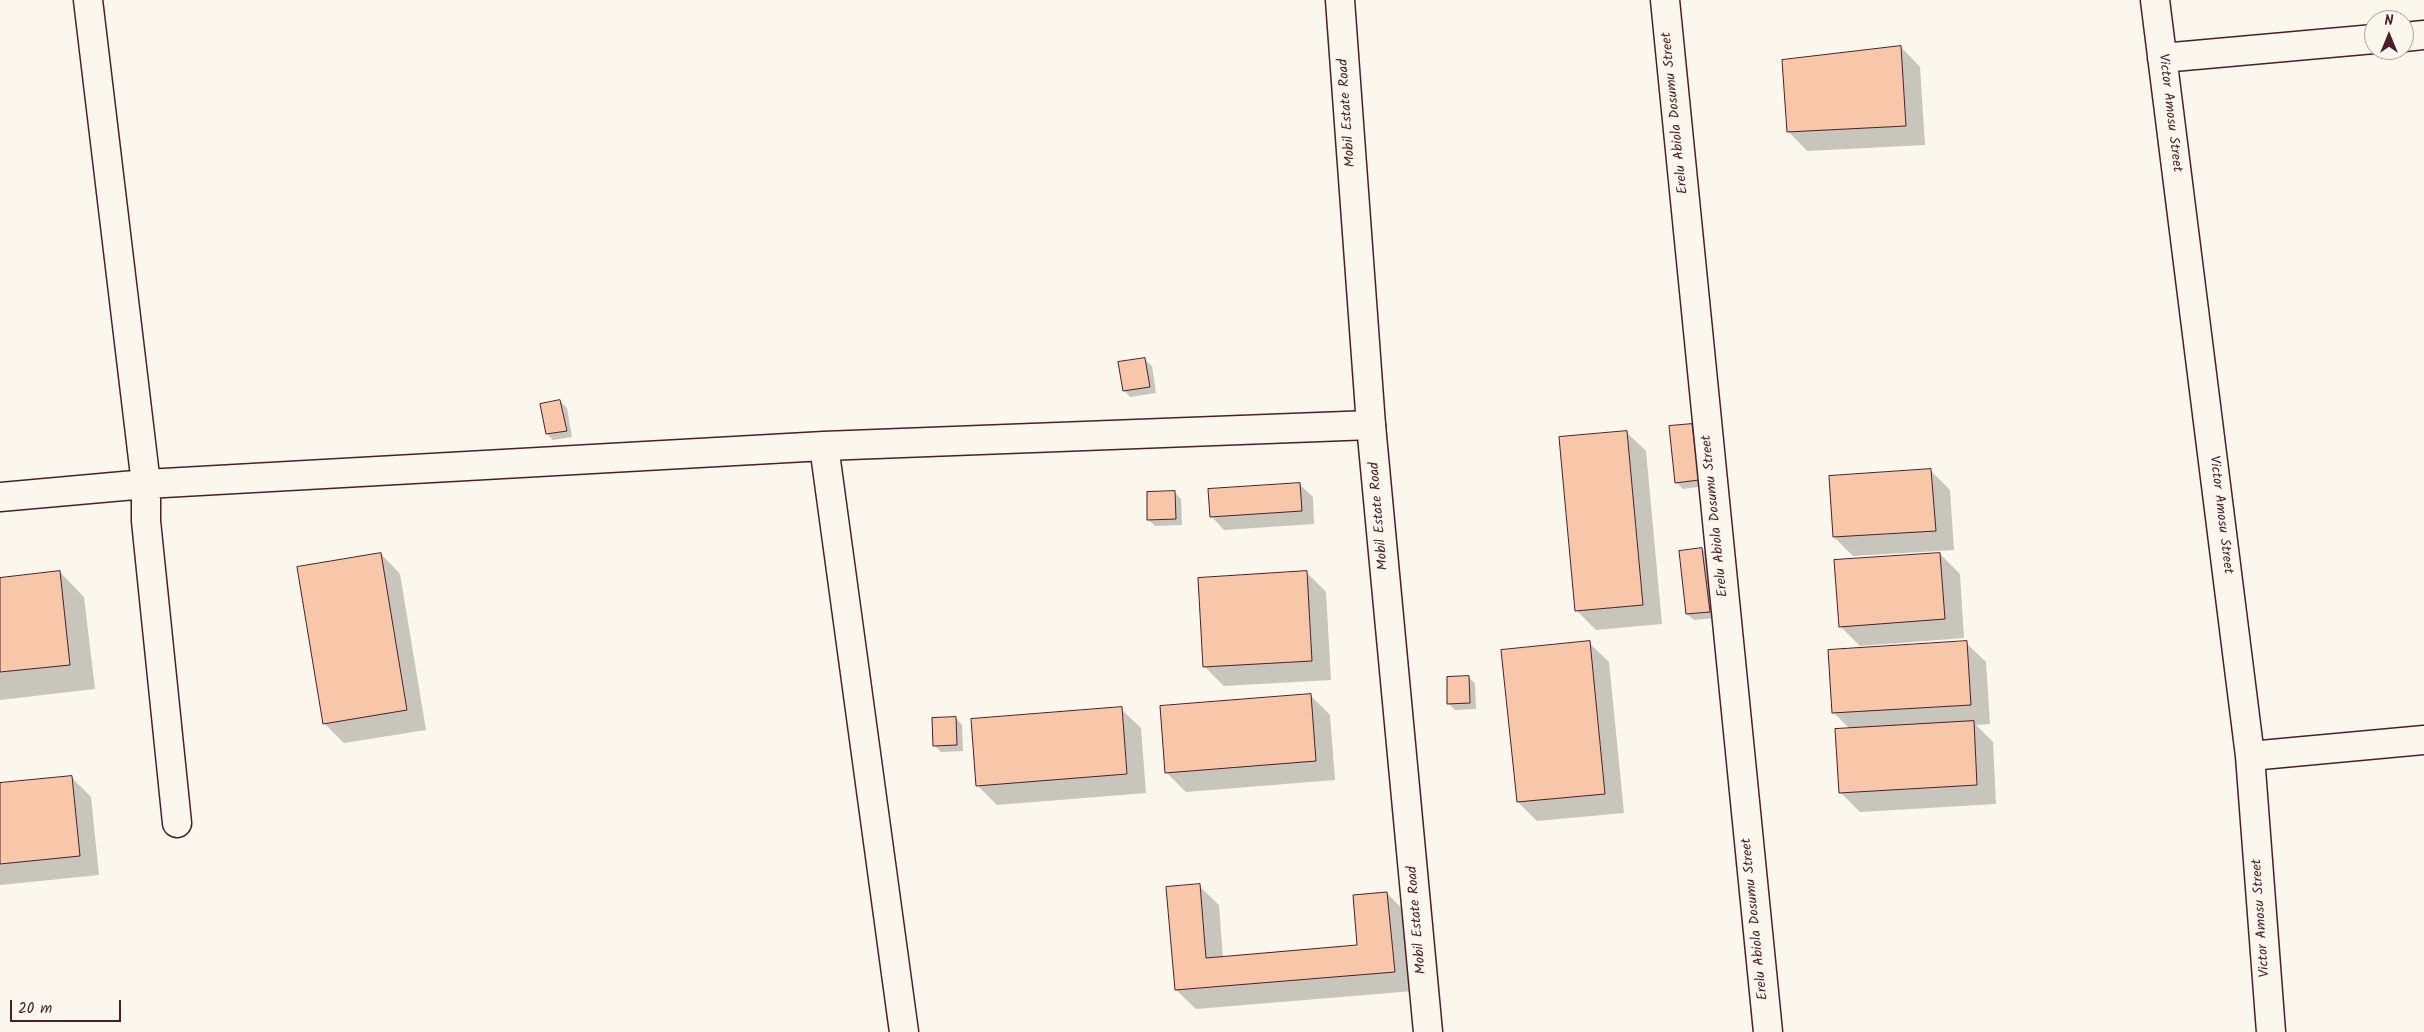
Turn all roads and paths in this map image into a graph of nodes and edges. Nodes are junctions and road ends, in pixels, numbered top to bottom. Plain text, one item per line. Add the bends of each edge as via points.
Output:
1 (88, 0) edge
2 (1340, 0) edge
3 (1665, 0) edge
4 (2155, 0) edge
5 (2364, 40) edge
6 (2162, 58) junction
7 (1372, 425) junction
8 (824, 446) junction
9 (146, 484) junction
10 (0, 497) edge
11 (2424, 740) edge
12 (2250, 756) junction
13 (177, 823) dead end
14 (904, 1032) edge
15 (1428, 1032) edge
16 (1768, 1032) edge
17 (2271, 1032) edge

1 - 9 street
2 - 7 street, Mobil Estate Road
3 - 16 street, Erelu Abiola Dosumu Street
4 - 6 street, Victor Amosu Street
5 - 6 street
6 - 12 street, Victor Amosu Street
7 - 8 street
7 - 15 street, Mobil Estate Road
8 - 9 street
8 - 14 street
9 - 10 street
9 - 13 street via 146,521
11 - 12 street
12 - 17 street, Victor Amosu Street

